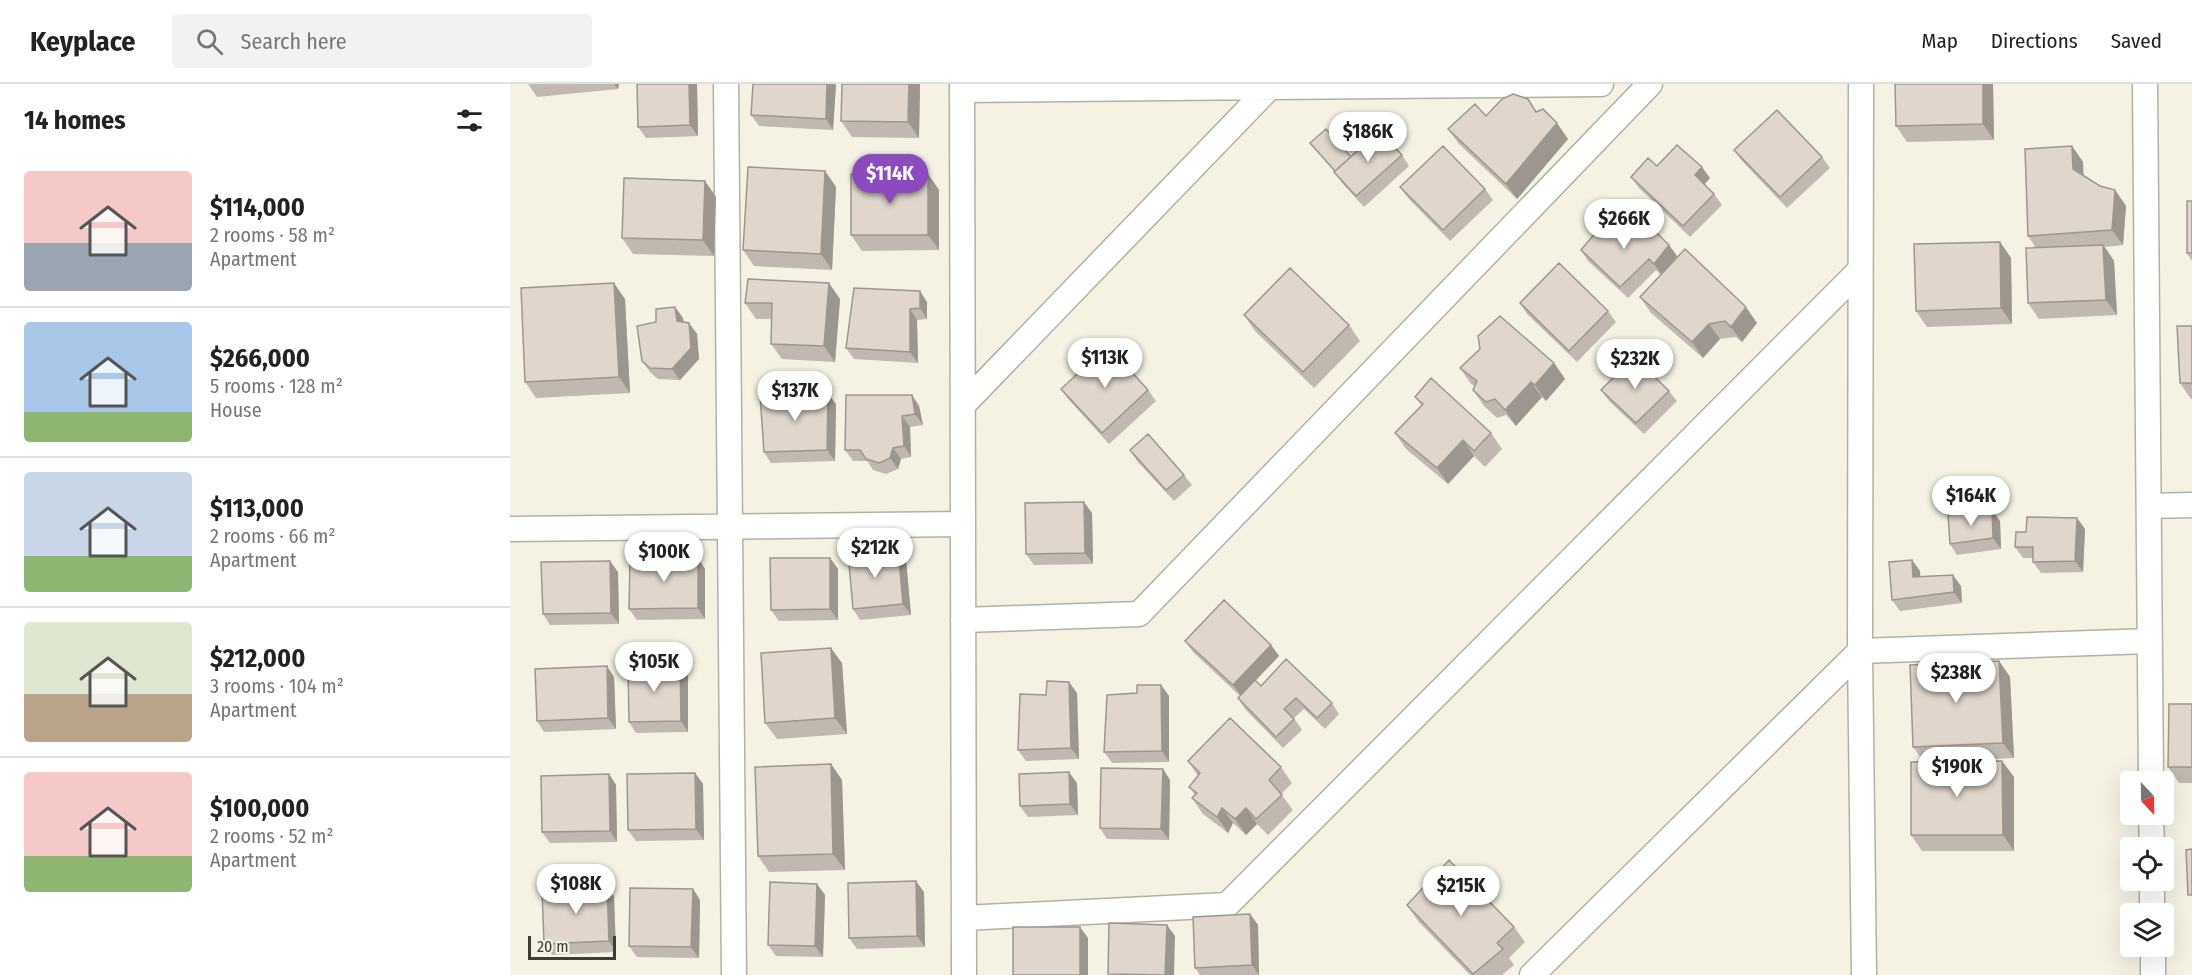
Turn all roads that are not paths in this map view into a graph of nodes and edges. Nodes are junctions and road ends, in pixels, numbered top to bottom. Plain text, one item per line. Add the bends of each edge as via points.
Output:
1 (726, 84) edge
2 (1601, 84) edge
3 (1650, 84) edge
4 (1862, 84) edge
5 (2145, 84) edge
6 (962, 87) edge
7 (1270, 87) junction
8 (1860, 270) junction
9 (963, 405) junction
10 (2192, 505) edge
11 (2149, 506) junction
12 (963, 524) junction
13 (730, 526) junction
14 (510, 529) edge
15 (963, 620) junction
16 (2150, 641) junction
17 (1860, 651) junction
18 (2151, 771) edge
19 (964, 918) junction
20 (2152, 957) edge
21 (734, 975) edge
22 (964, 975) edge
23 (1532, 975) edge
24 (1864, 975) edge
25 (2153, 975) edge

1 - 13 street
2 - 7 street
3 - 15 street via 1139,615
4 - 8 street
5 - 11 street
6 - 7 street
6 - 9 street
7 - 9 street
8 - 17 street
8 - 19 street via 1227,905
9 - 12 street
10 - 11 street
11 - 16 street
12 - 13 street
12 - 15 street
13 - 14 street
13 - 21 street
15 - 19 street
16 - 17 street
16 - 18 street
17 - 23 street
17 - 24 street
19 - 22 street
20 - 25 street

